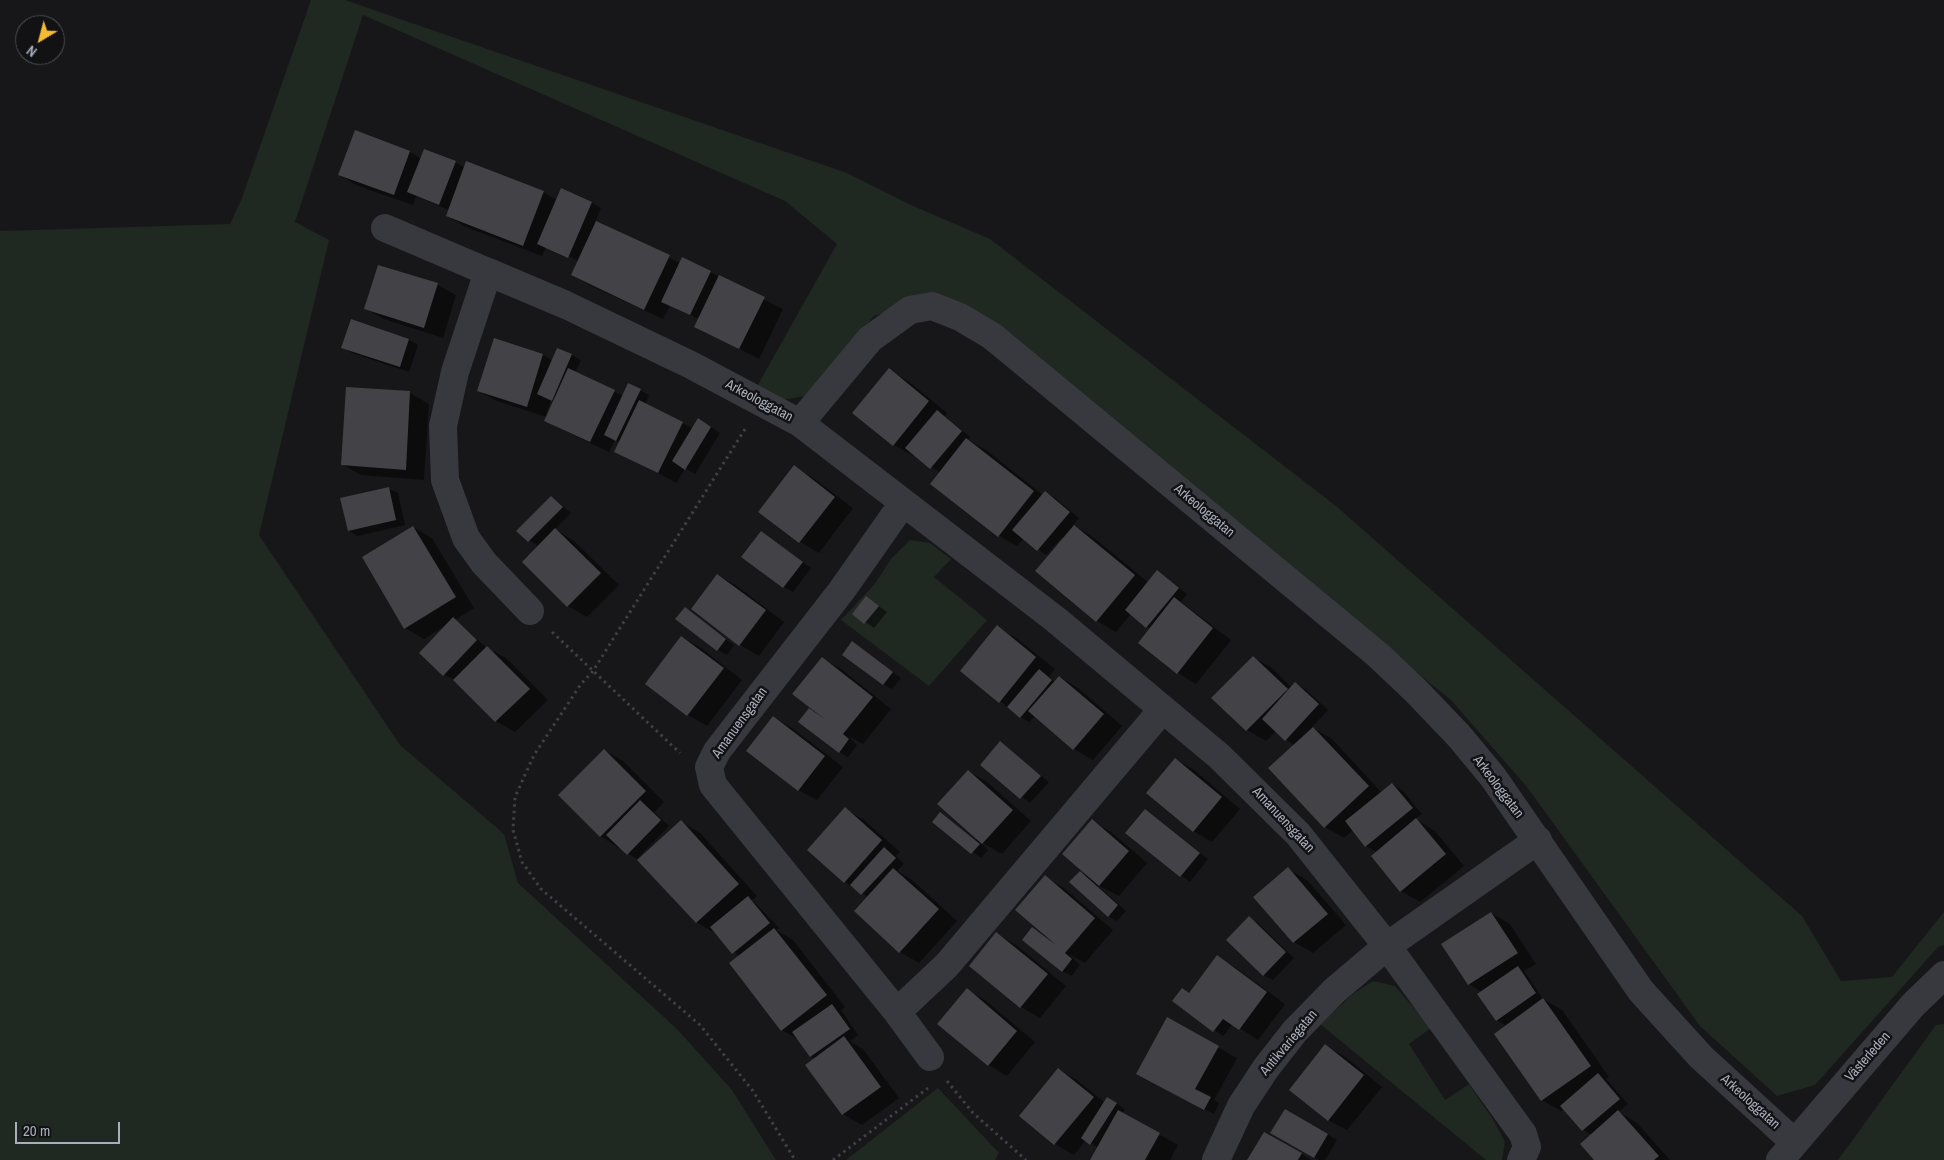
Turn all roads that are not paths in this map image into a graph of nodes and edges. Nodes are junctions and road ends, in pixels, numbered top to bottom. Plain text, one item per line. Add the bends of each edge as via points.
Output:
1 (385, 228) dead end
2 (488, 272) junction
3 (800, 423) junction
4 (903, 503) junction
5 (530, 611) road end
6 (1162, 710) junction
7 (1538, 840) junction
8 (1387, 946) junction
9 (1944, 975) edge
10 (897, 1012) junction
11 (937, 1067) road end
12 (1787, 1151) edge
13 (1216, 1160) edge
14 (1522, 1160) edge

1 - 2 street, Arkeologgatan
2 - 3 street, Arkeologgatan via 691,365
2 - 5 street via 455,372 443,426 445,480 466,538 484,563
3 - 4 street, Amanuensgatan
3 - 7 street, Arkeologgatan via 870,339 892,321 910,310 932,306 960,317 992,336 1378,655 1459,736 1494,777
4 - 6 street, Amanuensgatan via 1055,619
4 - 10 street, Amanuensgatan via 842,590 717,751 709,767 713,785
6 - 8 street, Amanuensgatan via 1219,756 1298,834
6 - 10 street via 947,965
7 - 8 street, Antikvariegatan
7 - 12 street, Arkeologgatan via 1641,991
8 - 13 street, Antikvariegatan via 1334,991 1294,1031 1241,1106
8 - 14 street via 1523,1134 1527,1147
9 - 12 street, Västerleden via 1912,1004
10 - 11 street, Amanuensgatan

